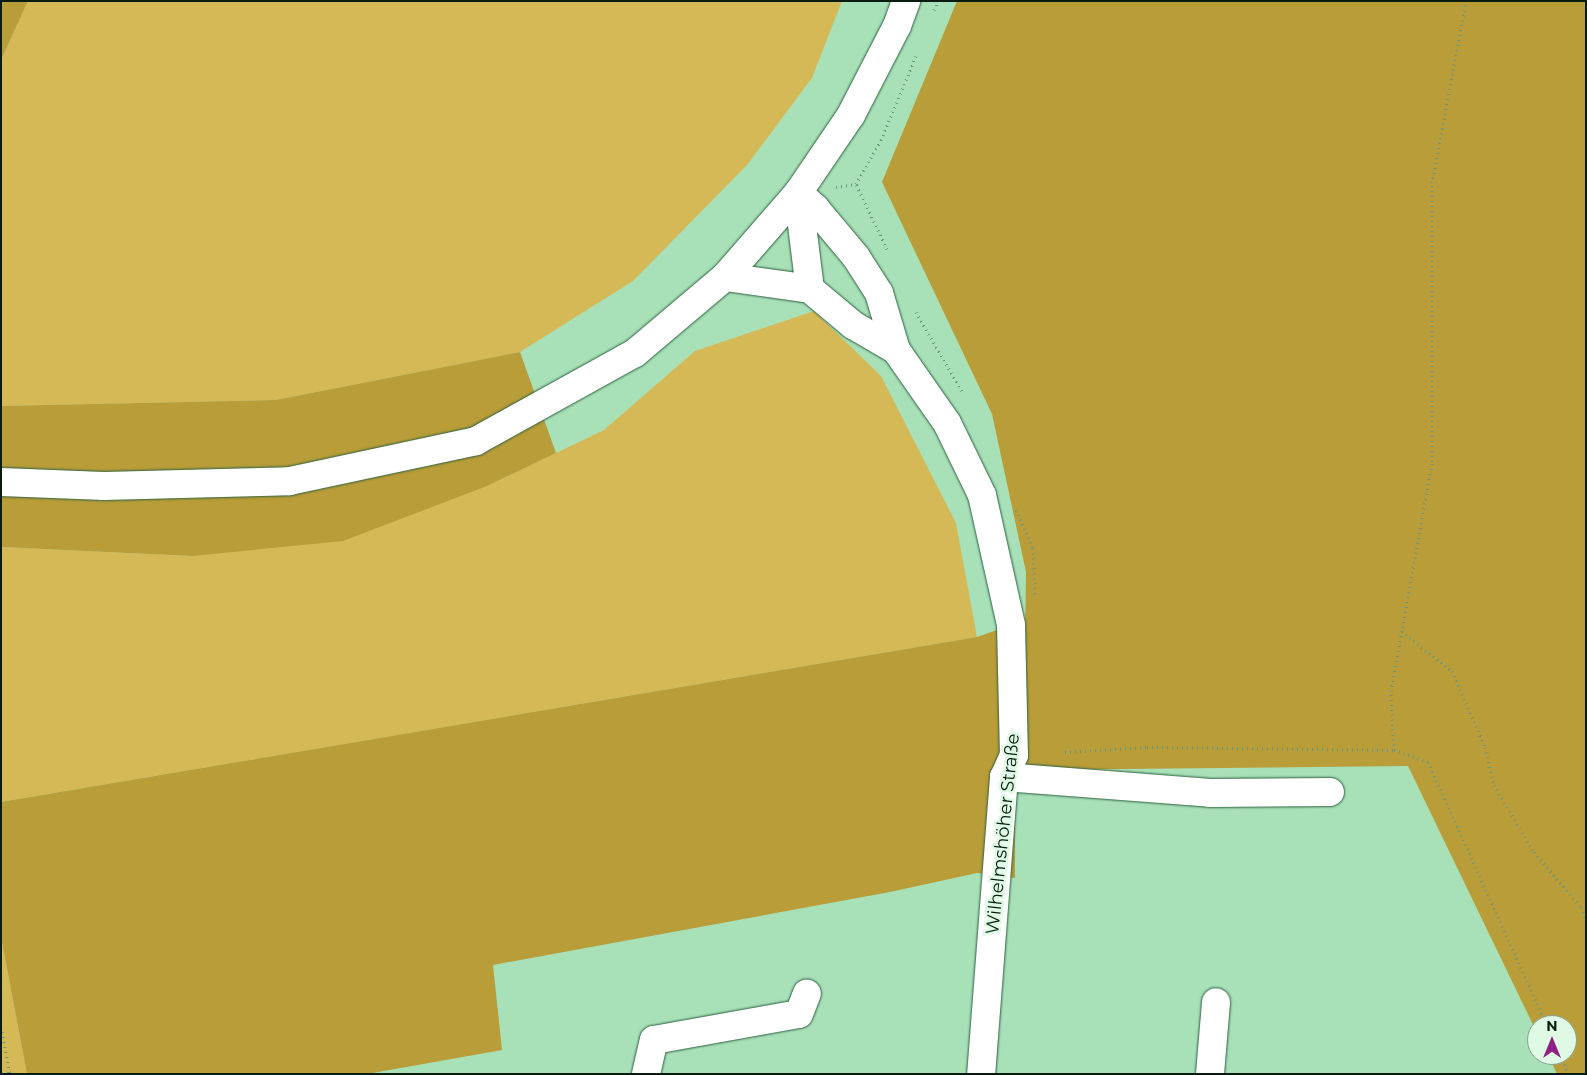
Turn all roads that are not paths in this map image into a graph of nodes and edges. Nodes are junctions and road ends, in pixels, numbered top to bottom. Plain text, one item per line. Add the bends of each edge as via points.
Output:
1 (906, 1) edge
2 (798, 193) junction
3 (725, 277) junction
4 (810, 289) junction
5 (896, 350) junction
6 (1, 482) edge
7 (1004, 777) junction
8 (1330, 792) dead end
9 (807, 993) dead end
10 (1216, 1002) dead end
11 (646, 1074) edge
12 (981, 1074) edge
13 (1210, 1074) edge

1 - 2 street via 897,26 851,115
2 - 3 street
2 - 4 street
2 - 5 street, Wilhelmshöher Straße via 815,208 856,257 879,293
3 - 4 street
3 - 6 street via 635,353 476,440 290,481 104,486
4 - 5 street, Wilhelmshöher Straße via 853,325
5 - 7 street, Wilhelmshöher Straße via 947,422 982,495 1011,625 1014,754
7 - 8 street via 1210,793
7 - 12 street, Wilhelmshöher Straße
9 - 11 street via 799,1014 654,1040
10 - 13 street

